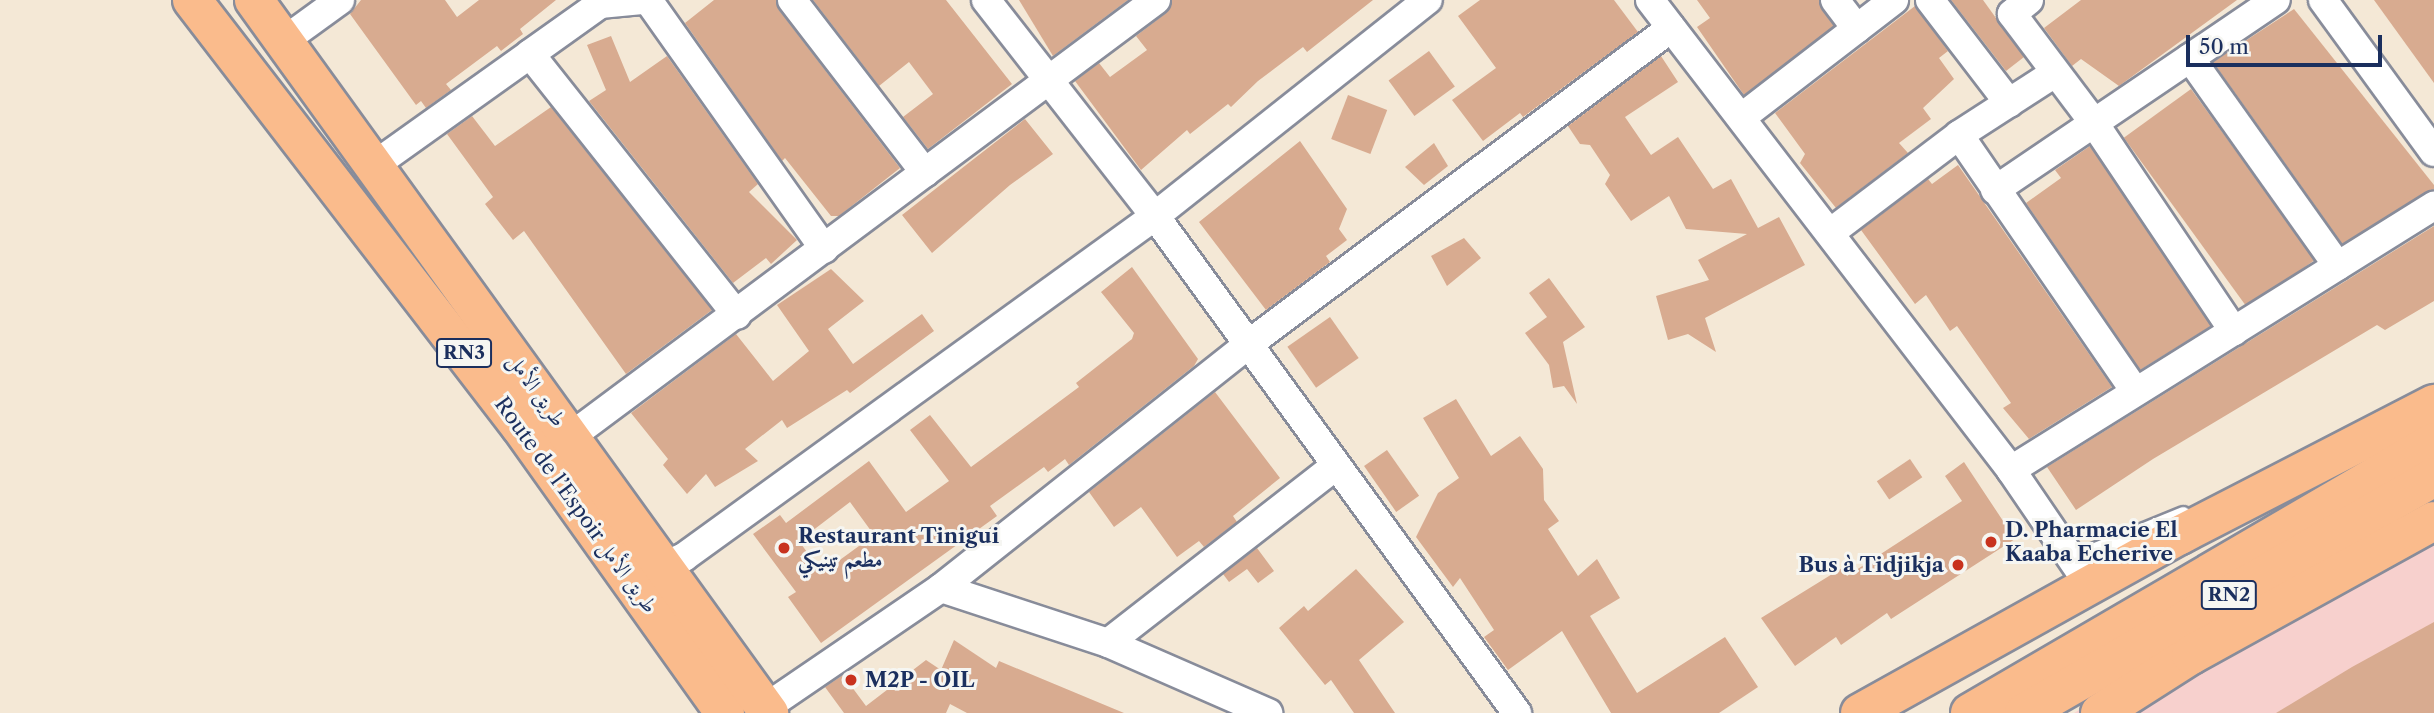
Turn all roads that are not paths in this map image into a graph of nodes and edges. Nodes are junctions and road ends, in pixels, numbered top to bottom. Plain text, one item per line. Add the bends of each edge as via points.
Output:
1 (192, 0) edge
2 (254, 0) edge
3 (340, 0) edge
4 (642, 0) edge
5 (648, 0) edge
6 (792, 0) edge
7 (986, 0) edge
8 (1156, 0) edge
9 (1428, 0) edge
10 (1650, 0) edge
11 (1835, 0) edge
12 (1894, 0) edge
13 (1930, 0) edge
14 (2276, 0) edge
15 (2323, 0) edge
16 (2014, 5) edge
17 (1671, 28) junction
18 (1857, 29) junction
19 (285, 40) junction
20 (530, 54) junction
21 (2190, 58) junction
22 (2055, 73) junction
23 (1049, 81) junction
24 (2009, 103) junction
25 (1742, 117) junction
26 (2094, 123) junction
27 (1959, 135) junction
28 (2434, 152) edge
29 (376, 164) junction
30 (925, 173) junction
31 (1995, 190) junction
32 (2434, 206) edge
33 (1155, 216) junction
34 (1830, 233) junction
35 (824, 249) junction
36 (2338, 266) junction
37 (737, 315) junction
38 (2234, 331) junction
39 (1246, 346) junction
40 (2434, 388) edge
41 (2135, 391) junction
42 (2434, 404) edge
43 (570, 437) junction
44 (2434, 442) edge
45 (1335, 466) junction
46 (2011, 470) junction
47 (2434, 477) edge
48 (2434, 521) edge
49 (663, 566) junction
50 (2081, 572) junction
51 (941, 587) junction
52 (1108, 643) junction
53 (767, 711) edge
54 (725, 713) edge
55 (1268, 713) edge
56 (1517, 713) edge
57 (1860, 713) edge
58 (1970, 713) edge
59 (2024, 713) edge
60 (2100, 713) edge

1 - 54 highway, Route de l’Espoir طريق الأمل / RN3 via 520,426
2 - 19 highway, طريق الأمل / RN3
3 - 19 street
4 - 20 street via 600,4
5 - 35 street
6 - 30 street
7 - 23 street
8 - 23 street
9 - 33 street
10 - 17 street
11 - 18 street
12 - 18 street
13 - 24 street
14 - 21 street
15 - 28 street
16 - 22 street
17 - 25 street
17 - 39 street
18 - 25 street
19 - 29 highway, طريق الأمل / RN3
20 - 29 street
20 - 37 street
21 - 26 street
21 - 36 street
22 - 24 street
22 - 26 street
23 - 30 street
23 - 33 street
24 - 27 street
25 - 34 street
26 - 31 street
26 - 38 street
27 - 31 street
27 - 34 street
29 - 43 highway, طريق الأمل / RN3
30 - 35 street
31 - 41 street
32 - 36 street
33 - 39 street
33 - 49 street via 684,557
34 - 46 street
35 - 37 street
36 - 38 street
37 - 43 street
38 - 41 street
39 - 45 street
39 - 51 street
40 - 50 lane
41 - 46 street
42 - 50 highway
43 - 49 highway, طريق الأمل / RN3
44 - 58 highway, RN2
45 - 52 street
45 - 56 street
46 - 50 street
47 - 59 highway, RN2
48 - 60 highway via 2191,655
49 - 53 highway, طريق الأمل / RN3
50 - 57 highway
51 - 52 street
51 - 53 street
52 - 55 street

